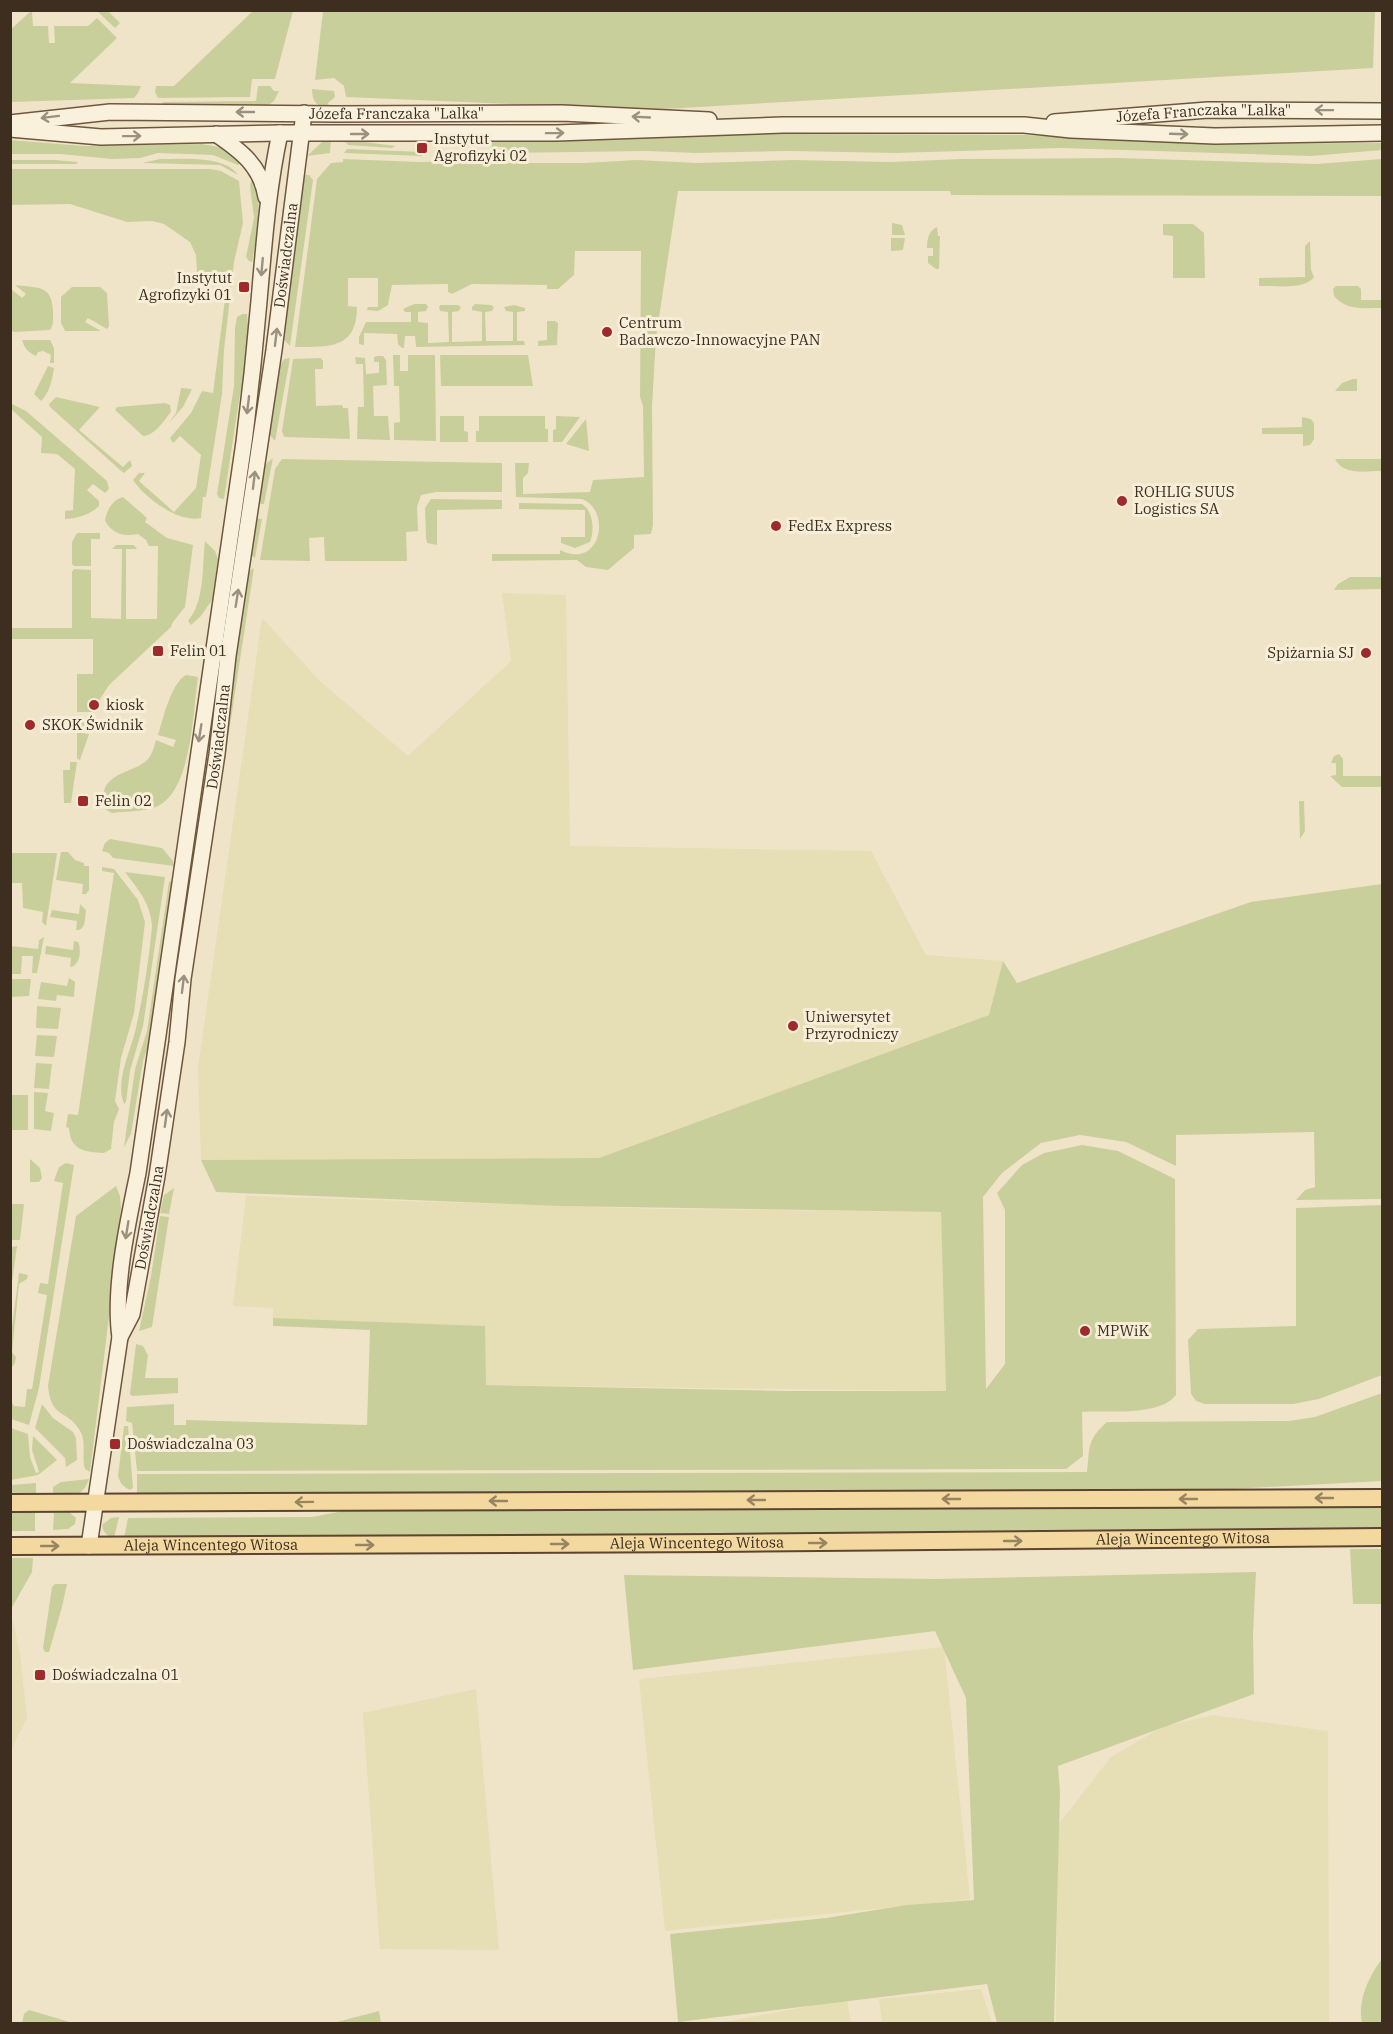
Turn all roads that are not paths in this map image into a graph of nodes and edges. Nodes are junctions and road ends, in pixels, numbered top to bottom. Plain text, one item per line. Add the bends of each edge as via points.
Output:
1 (1383, 111) edge
2 (304, 113) junction
3 (10, 123) edge
4 (783, 125) junction
5 (1024, 125) junction
6 (10, 129) edge
7 (280, 133) junction
8 (302, 133) junction
9 (1383, 133) edge
10 (216, 134) junction
11 (267, 209) junction
12 (120, 1337) junction
13 (1383, 1498) edge
14 (10, 1503) edge
15 (96, 1503) junction
16 (1383, 1538) edge
17 (10, 1546) edge
18 (89, 1546) junction

1 -> 5 street, Józefa Franczaka "Lalka" via 1208,110
2 -> 3 street, Józefa Franczaka "Lalka" via 110,112
4 -> 2 street, Józefa Franczaka "Lalka" via 562,112
2 - 7 street
2 - 8 street, Doświadczalna
4 - 5 street, Józefa Franczaka "Lalka"
8 -> 4 street, Józefa Franczaka "Lalka" via 556,133
5 -> 9 street, Józefa Franczaka "Lalka" via 1215,136
6 -> 10 street, Józefa Franczaka "Lalka" via 101,137
7 - 8 street, Józefa Franczaka "Lalka"
7 - 10 street, Józefa Franczaka "Lalka"
7 - 11 street, Doświadczalna
12 -> 8 street, Doświadczalna via 132,1314 158,1176
10 - 11 street via 237,147 256,169
11 -> 12 street, Doświadczalna via 253,369 229,552 125,1246 117,1315
12 - 15 street, Doświadczalna
13 -> 15 main road
14 - 15 main road
15 - 18 street, Doświadczalna
18 -> 16 main road, Aleja Wincentego Witosa
17 -> 18 main road, Aleja Wincentego Witosa

